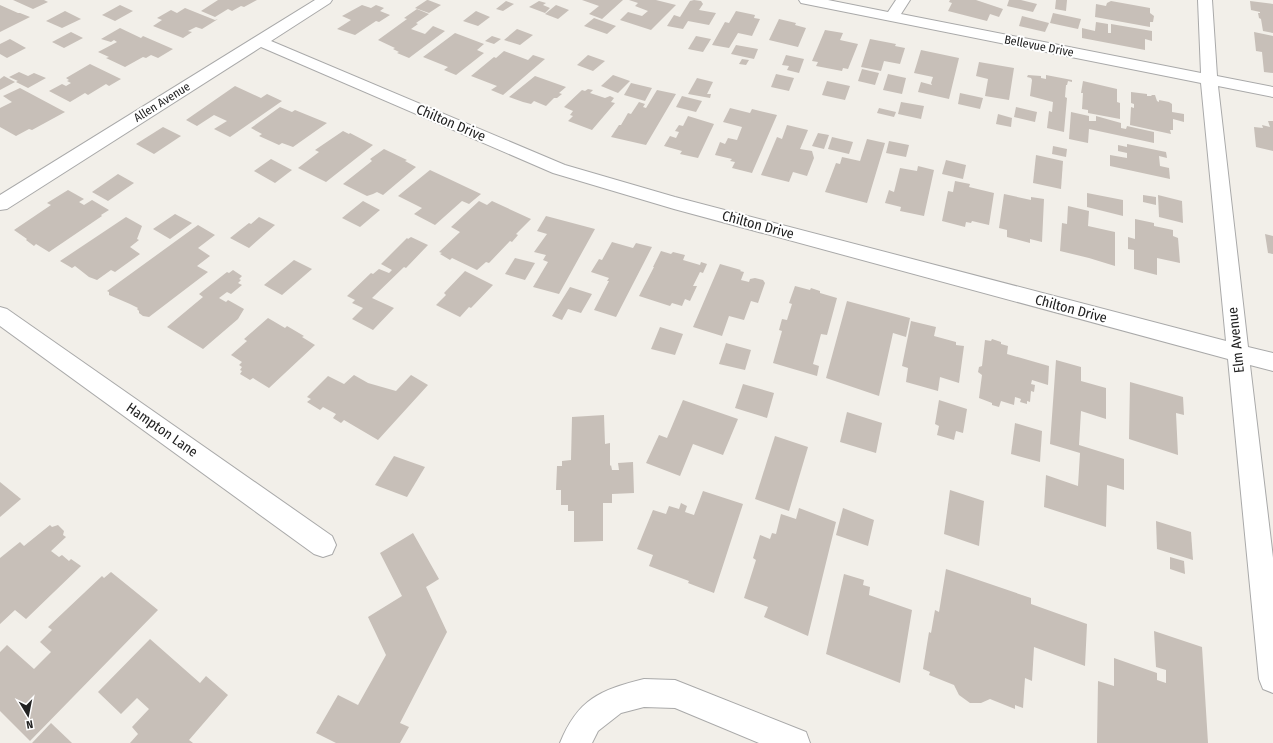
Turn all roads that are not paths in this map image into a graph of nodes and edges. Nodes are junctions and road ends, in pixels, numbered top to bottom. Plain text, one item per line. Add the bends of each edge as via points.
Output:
1 (325, 0) edge
2 (806, 0) edge
3 (903, 0) edge
4 (1205, 0) edge
5 (892, 18) junction
6 (259, 41) junction
7 (1209, 79) junction
8 (1273, 92) edge
9 (0, 204) edge
10 (0, 315) edge
11 (1237, 353) junction
12 (1273, 362) edge
13 (323, 545) dead end
14 (1273, 678) edge
15 (575, 743) edge
16 (795, 743) edge

1 - 6 street, Allen Avenue
2 - 5 street, Bellevue Drive
3 - 5 street
4 - 7 street, Elm Avenue
5 - 7 street, Bellevue Drive
6 - 9 street, Allen Avenue
6 - 11 street, Chilton Drive via 559,169 682,205
7 - 8 street, Bellevue Drive
7 - 11 street, Elm Avenue
10 - 13 street, Hampton Lane
11 - 12 street, Chilton Drive
11 - 14 street, Elm Avenue
15 - 16 street via 588,721 614,701 644,693 675,694

